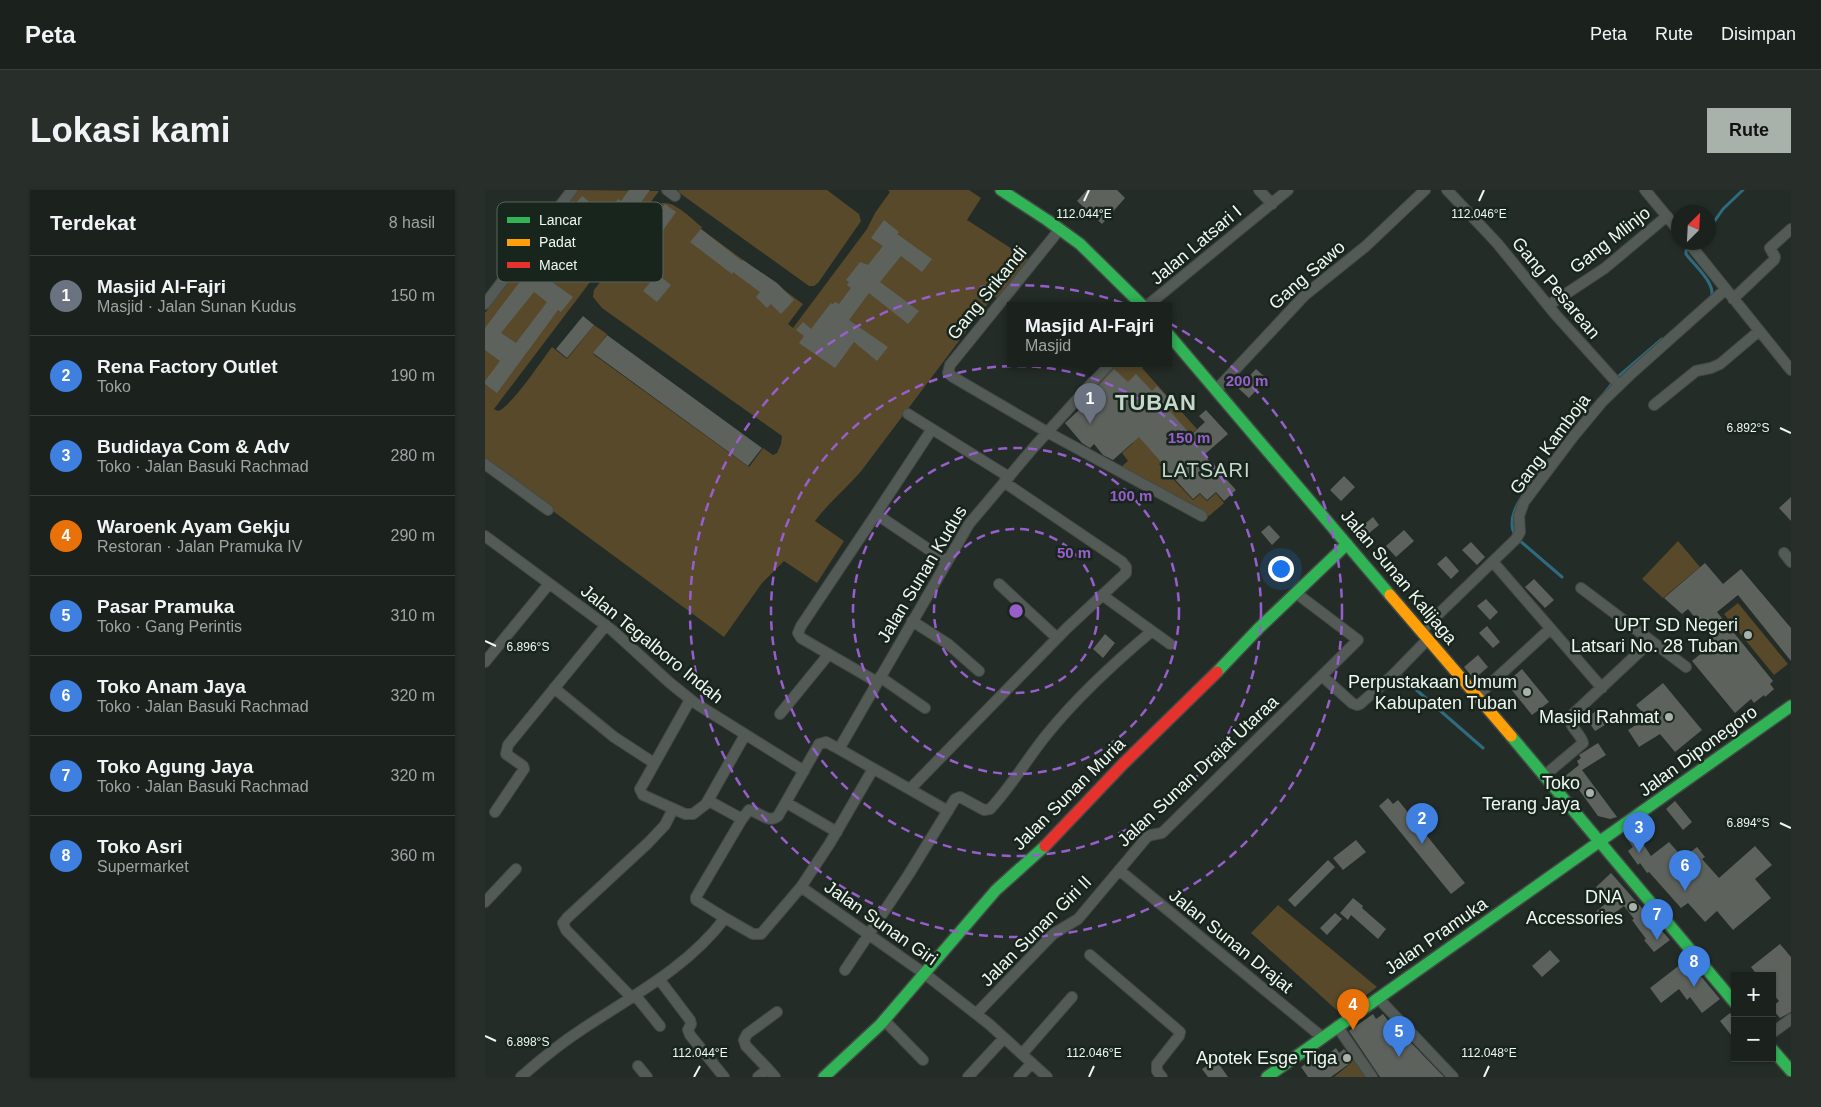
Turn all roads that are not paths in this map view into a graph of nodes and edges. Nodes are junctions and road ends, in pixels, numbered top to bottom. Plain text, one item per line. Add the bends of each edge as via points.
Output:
1 (572, 190) edge
2 (1259, 190) edge
3 (1288, 190) edge
4 (1425, 190) edge
5 (1447, 190) edge
6 (1645, 190) edge
7 (1005, 191) edge
8 (563, 202) edge
9 (1272, 204) junction
10 (1667, 216) junction
11 (1671, 221) edge
12 (1059, 229) junction
13 (1791, 229) edge
14 (1694, 250) edge
15 (502, 282) edge
16 (1726, 290) junction
17 (1733, 299) junction
18 (1139, 302) edge
19 (1153, 302) edge
20 (485, 304) edge
21 (1549, 306) junction
22 (1759, 331) junction
23 (1172, 339) edge
24 (1106, 367) edge
25 (1791, 370) edge
26 (1619, 385) junction
27 (1216, 390) junction
28 (1654, 405) dead end
29 (908, 414) dead end
30 (932, 429) junction
31 (1047, 432) junction
32 (485, 464) edge
33 (1006, 479) junction
34 (548, 510) dead end
35 (876, 514) junction
36 (1202, 516) dead end
37 (485, 536) edge
38 (1347, 544) junction
39 (1784, 553) dead end
40 (946, 561) junction
41 (1493, 562) junction
42 (1791, 562) edge
43 (549, 584) junction
44 (999, 584) dead end
45 (1581, 588) dead end
46 (1296, 593) junction
47 (1102, 595) junction
48 (912, 621) junction
49 (606, 625) junction
50 (1550, 629) junction
51 (1152, 631) junction
52 (1425, 635) junction
53 (1057, 638) junction
54 (1651, 641) junction
55 (1170, 644) dead end
56 (829, 654) junction
57 (485, 662) edge
58 (1686, 667) dead end
59 (979, 671) dead end
60 (1322, 676) junction
61 (879, 680) junction
62 (554, 688) junction
63 (1601, 688) junction
64 (1477, 696) junction
65 (690, 700) junction
66 (1791, 706) edge
67 (925, 708) dead end
68 (780, 714) dead end
69 (745, 735) junction
70 (839, 749) junction
71 (654, 763) junction
72 (873, 769) junction
73 (804, 771) junction
74 (1544, 776) junction
75 (910, 789) junction
76 (709, 801) junction
77 (787, 803) junction
78 (673, 809) junction
79 (948, 811) junction
80 (495, 812) dead end
81 (742, 818) junction
82 (837, 832) junction
83 (1601, 842) junction
84 (515, 868) dead end
85 (1119, 870) junction
86 (801, 887) junction
87 (485, 902) edge
88 (725, 918) junction
89 (869, 935) junction
90 (1090, 955) dead end
91 (845, 970) dead end
92 (925, 974) junction
93 (659, 979) junction
94 (633, 996) junction
95 (1072, 997) dead end
96 (1378, 998) junction
97 (1731, 998) edge
98 (777, 1012) dead end
99 (976, 1014) junction
100 (1791, 1018) edge
101 (884, 1020) junction
102 (660, 1026) dead end
103 (1337, 1026) junction
104 (1776, 1030) edge
105 (1321, 1037) junction
106 (1004, 1038) junction
107 (1022, 1054) junction
108 (1776, 1054) edge
109 (923, 1060) dead end
110 (1032, 1063) junction
111 (638, 1066) dead end
112 (768, 1069) junction
113 (1791, 1071) edge
114 (1271, 1076) edge
115 (521, 1077) edge
116 (647, 1077) edge
117 (724, 1077) edge
118 (758, 1077) edge
119 (775, 1077) edge
120 (824, 1077) edge
121 (967, 1077) edge
122 (1019, 1077) edge
123 (1047, 1077) edge
124 (1162, 1077) edge
125 (1372, 1077) edge
126 (1453, 1077) edge

1 - 8 street
2 - 9 street
3 - 9 street, Jalan Latsari I
4 - 27 street, Gang Sawo via 1366,246 1299,302
5 - 21 street, Gang Pesarean via 1497,243
6 - 10 street
7 - 12 main road
9 - 19 street, Jalan Latsari I
10 - 11 street
10 - 21 street, Gang Mlinjo via 1605,268
12 - 18 main road via 1089,253
12 - 31 street, Gang Srikandi via 947,371
13 - 17 street via 1770,248 1774,260
14 - 16 street
15 - 20 street
16 - 17 street
16 - 26 street, Gang Kamboja
17 - 22 street
21 - 26 street, Gang Pesarean
22 - 25 street
22 - 28 street via 1720,364 1696,371
23 - 27 main road, Jalan Sunan Kalijaga
24 - 31 street, Jalan Sunan Kudus
26 - 41 street, Gang Kamboja via 1582,424 1526,498 1519,516 1517,538
27 - 38 main road, Jalan Sunan Kalijaga
29 - 30 street
30 - 33 street
30 - 35 street
31 - 33 street, Jalan Sunan Kudus
31 - 36 street
32 - 34 street
33 - 40 street, Jalan Sunan Kudus via 969,524
33 - 47 street via 1124,564 1127,569 1125,575
35 - 40 street
35 - 56 street via 798,631 801,638
37 - 43 street, Jalan Tegalboro Indah
38 - 46 main road, Jalan Sunan Muria
38 - 52 main road, Jalan Sunan Kalijaga
39 - 42 street
40 - 48 street, Jalan Sunan Kudus
41 - 50 street
41 - 52 street, Gang Kamboja
43 - 49 street, Jalan Tegalboro Indah
43 - 57 street
44 - 53 street
45 - 54 street
46 - 60 street, Jalan Sunan Drajat Utaraa via 1358,640
46 - 92 main road, Jalan Sunan Muria via 1043,848 996,890
47 - 51 street
47 - 53 street
48 - 59 street via 948,644
48 - 61 street, Jalan Sunan Kudus
49 - 62 street
49 - 65 street, Jalan Tegalboro Indah
50 - 63 street
50 - 64 street
51 - 55 street
51 - 79 street via 1075,701 990,809 984,810 958,797
52 - 60 street, Gang Kamboja via 1395,672 1357,705
52 - 64 main road, Jalan Sunan Kalijaga
53 - 75 street
54 - 58 street
54 - 63 street
56 - 61 street
56 - 68 street
60 - 85 street, Jalan Sunan Drajat Utaraa via 1162,832 1147,837
61 - 67 street
61 - 70 street, Jalan Sunan Kudus
62 - 71 street via 614,737
62 - 80 street via 507,748 508,756 522,764 524,769
63 - 74 street via 1570,718 1582,745
64 - 74 main road, Jalan Sunan Kalijaga
65 - 69 street, Jalan Tegalboro Indah
65 - 71 street
66 - 83 main road, Jalan Diponegoro
69 - 73 street, Jalan Tegalboro Indah
69 - 76 street
70 - 72 street
70 - 73 street via 826,742 821,743
71 - 78 street via 641,793
72 - 75 street
72 - 82 street, Jalan Sunan Giri
73 - 77 street
74 - 83 main road, Jalan Sunan Kalijaga
75 - 79 street
76 - 78 street via 690,815
76 - 81 street
77 - 81 street via 776,818 770,819 749,810
77 - 82 street
78 - 94 street via 665,825 648,844 563,923 566,930
79 - 89 street
81 - 88 street via 696,897 699,903
82 - 86 street, Jalan Sunan Giri
83 - 96 main road, Jalan Pramuka
83 - 97 main road, Jalan Sunan Kalijaga
84 - 87 street
85 - 99 street, Jalan Sunan Giri II via 1078,918 1050,937
85 - 105 street, Jalan Sunan Drajat
86 - 88 street via 761,934 753,934
86 - 89 street, Jalan Sunan Giri
88 - 93 street via 692,954
89 - 91 street
89 - 92 street, Jalan Sunan Giri
90 - 124 street via 1180,1032 1157,1064
92 - 99 street, Jalan Sunan Giri
92 - 101 main road, Jalan Sunan Muria
93 - 94 street
93 - 117 street via 690,1020 690,1034
94 - 102 street
94 - 115 street via 568,1039
95 - 107 street
96 - 103 main road, Jalan Pramuka
96 - 126 street
98 - 112 street via 744,1040
99 - 106 street, Jalan Sunan Giri
100 - 104 street
101 - 109 street
101 - 120 main road, Jalan Sunan Muria
103 - 105 main road, Jalan Pramuka
103 - 125 street
105 - 114 main road, Jalan Pramuka
106 - 107 street, Jalan Sunan Giri
106 - 121 street
107 - 110 street, Jalan Sunan Giri
108 - 113 main road
110 - 122 street
110 - 123 street, Jalan Sunan Giri
111 - 116 street
112 - 118 street
112 - 119 street

